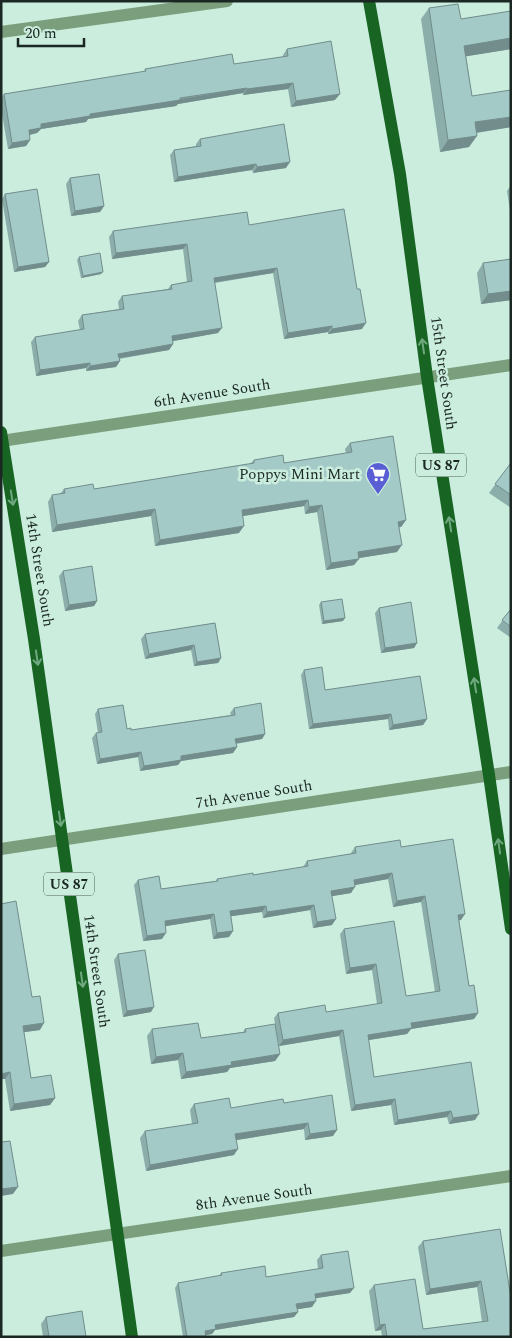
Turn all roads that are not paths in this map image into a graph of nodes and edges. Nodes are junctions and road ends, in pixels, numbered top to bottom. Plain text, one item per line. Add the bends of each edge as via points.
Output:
1 (227, 1) edge
2 (369, 1) edge
3 (1, 32) edge
4 (511, 365) edge
5 (427, 377) junction
6 (2, 438) edge
7 (511, 772) edge
8 (489, 775) junction
9 (62, 840) junction
10 (1, 849) edge
11 (511, 928) edge
12 (511, 1176) edge
13 (118, 1234) junction
14 (1, 1251) edge
15 (132, 1337) edge

1 - 3 street
5 -> 2 main road, 15th Street South / US 87 via 400,174
4 - 5 street, 6th Avenue South
5 - 6 street, 6th Avenue South
8 -> 5 main road, 15th Street South / US 87
6 -> 9 main road, 14th Street South / US 87
7 - 8 street, 7th Avenue South
8 - 9 street, 7th Avenue South
11 -> 8 main road, 15th Street South / US 87
9 - 10 street, 7th Avenue South
9 -> 13 main road, 14th Street South / US 87
12 - 13 street, 8th Avenue South
13 - 14 street, 8th Avenue South
13 - 15 main road, 14th Street South / US 87

